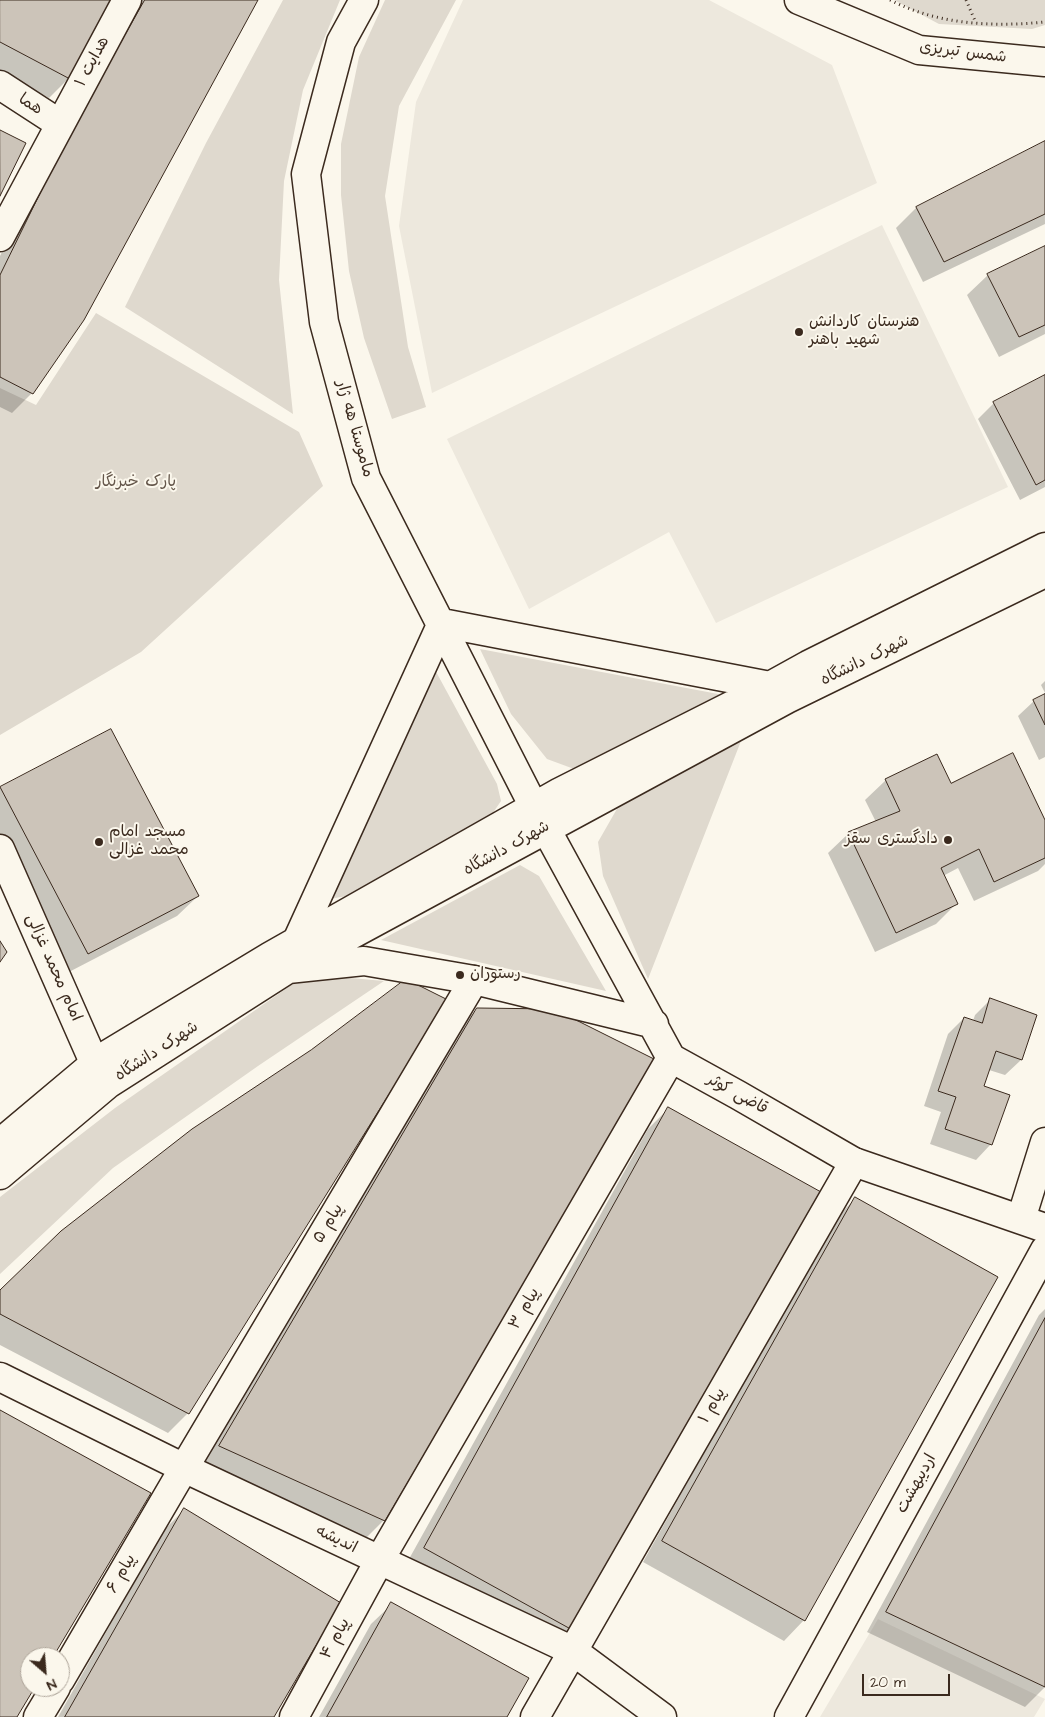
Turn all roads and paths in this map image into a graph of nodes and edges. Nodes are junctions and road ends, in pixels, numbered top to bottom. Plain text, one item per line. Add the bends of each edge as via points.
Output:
1 (126, 0) edge
2 (364, 0) edge
3 (799, 0) edge
4 (890, 0) edge
5 (966, 0) edge
6 (1045, 22) edge
7 (976, 23) junction
8 (1045, 62) edge
9 (0, 86) edge
10 (60, 124) junction
11 (0, 237) edge
12 (1045, 547) edge
13 (1045, 573) edge
14 (442, 623) junction
15 (778, 692) junction
16 (540, 817) junction
17 (0, 850) edge
18 (296, 943) junction
19 (288, 969) junction
20 (474, 980) junction
21 (654, 1024) junction
22 (671, 1058) junction
23 (100, 1075) junction
24 (0, 1142) edge
25 (1045, 1142) edge
26 (854, 1162) junction
27 (0, 1175) edge
28 (1033, 1224) edge
29 (1045, 1250) edge
30 (0, 1377) edge
31 (184, 1468) junction
32 (379, 1561) junction
33 (573, 1651) junction
34 (70, 1663) edge
35 (50, 1697) edge
36 (38, 1717) edge
37 (294, 1717) edge
38 (535, 1717) edge
39 (662, 1717) edge
40 (789, 1717) edge

1 - 10 main road, هدایت ۱
2 - 14 main road, ماموستا هه ژار via 341,42 306,174 324,322 366,478
3 - 8 main road, شمس تبریزی via 919,50
4 - 7 path via 942,20
5 - 7 path
6 - 7 path
9 - 10 main road, هما
10 - 11 main road, هدایت ۱
12 - 15 main road via 808,665
13 - 15 main road, شهرک دانشگاه
14 - 15 main road
14 - 16 main road, ماموستا هه ژار
14 - 18 main road
15 - 16 main road, شهرک دانشگاه
16 - 18 main road
16 - 19 main road, شهرک دانشگاه
16 - 21 main road
17 - 23 main road, امام محمد غزالی
18 - 19 main road
18 - 23 main road via 269,957
19 - 20 main road via 364,961
19 - 23 main road, شهرک دانشگاه
20 - 21 main road
20 - 31 main road, پیام ۵
21 - 22 main road
22 - 26 main road, قاضی کوثر
22 - 32 main road, پیام ۳
23 - 24 main road
23 - 27 main road, شهرک دانشگاه
25 - 28 main road
26 - 28 main road, قاضی کوثر
26 - 33 main road, پیام ۱
29 - 40 main road, اردیبهشت
30 - 31 main road, اندیشه
31 - 32 main road, اندیشه
31 - 34 main road, پیام ۶
32 - 33 main road, اندیشه
32 - 37 main road, پیام ۴
33 - 38 main road, پیام ۱
33 - 39 main road, اندیشه
35 - 36 main road

